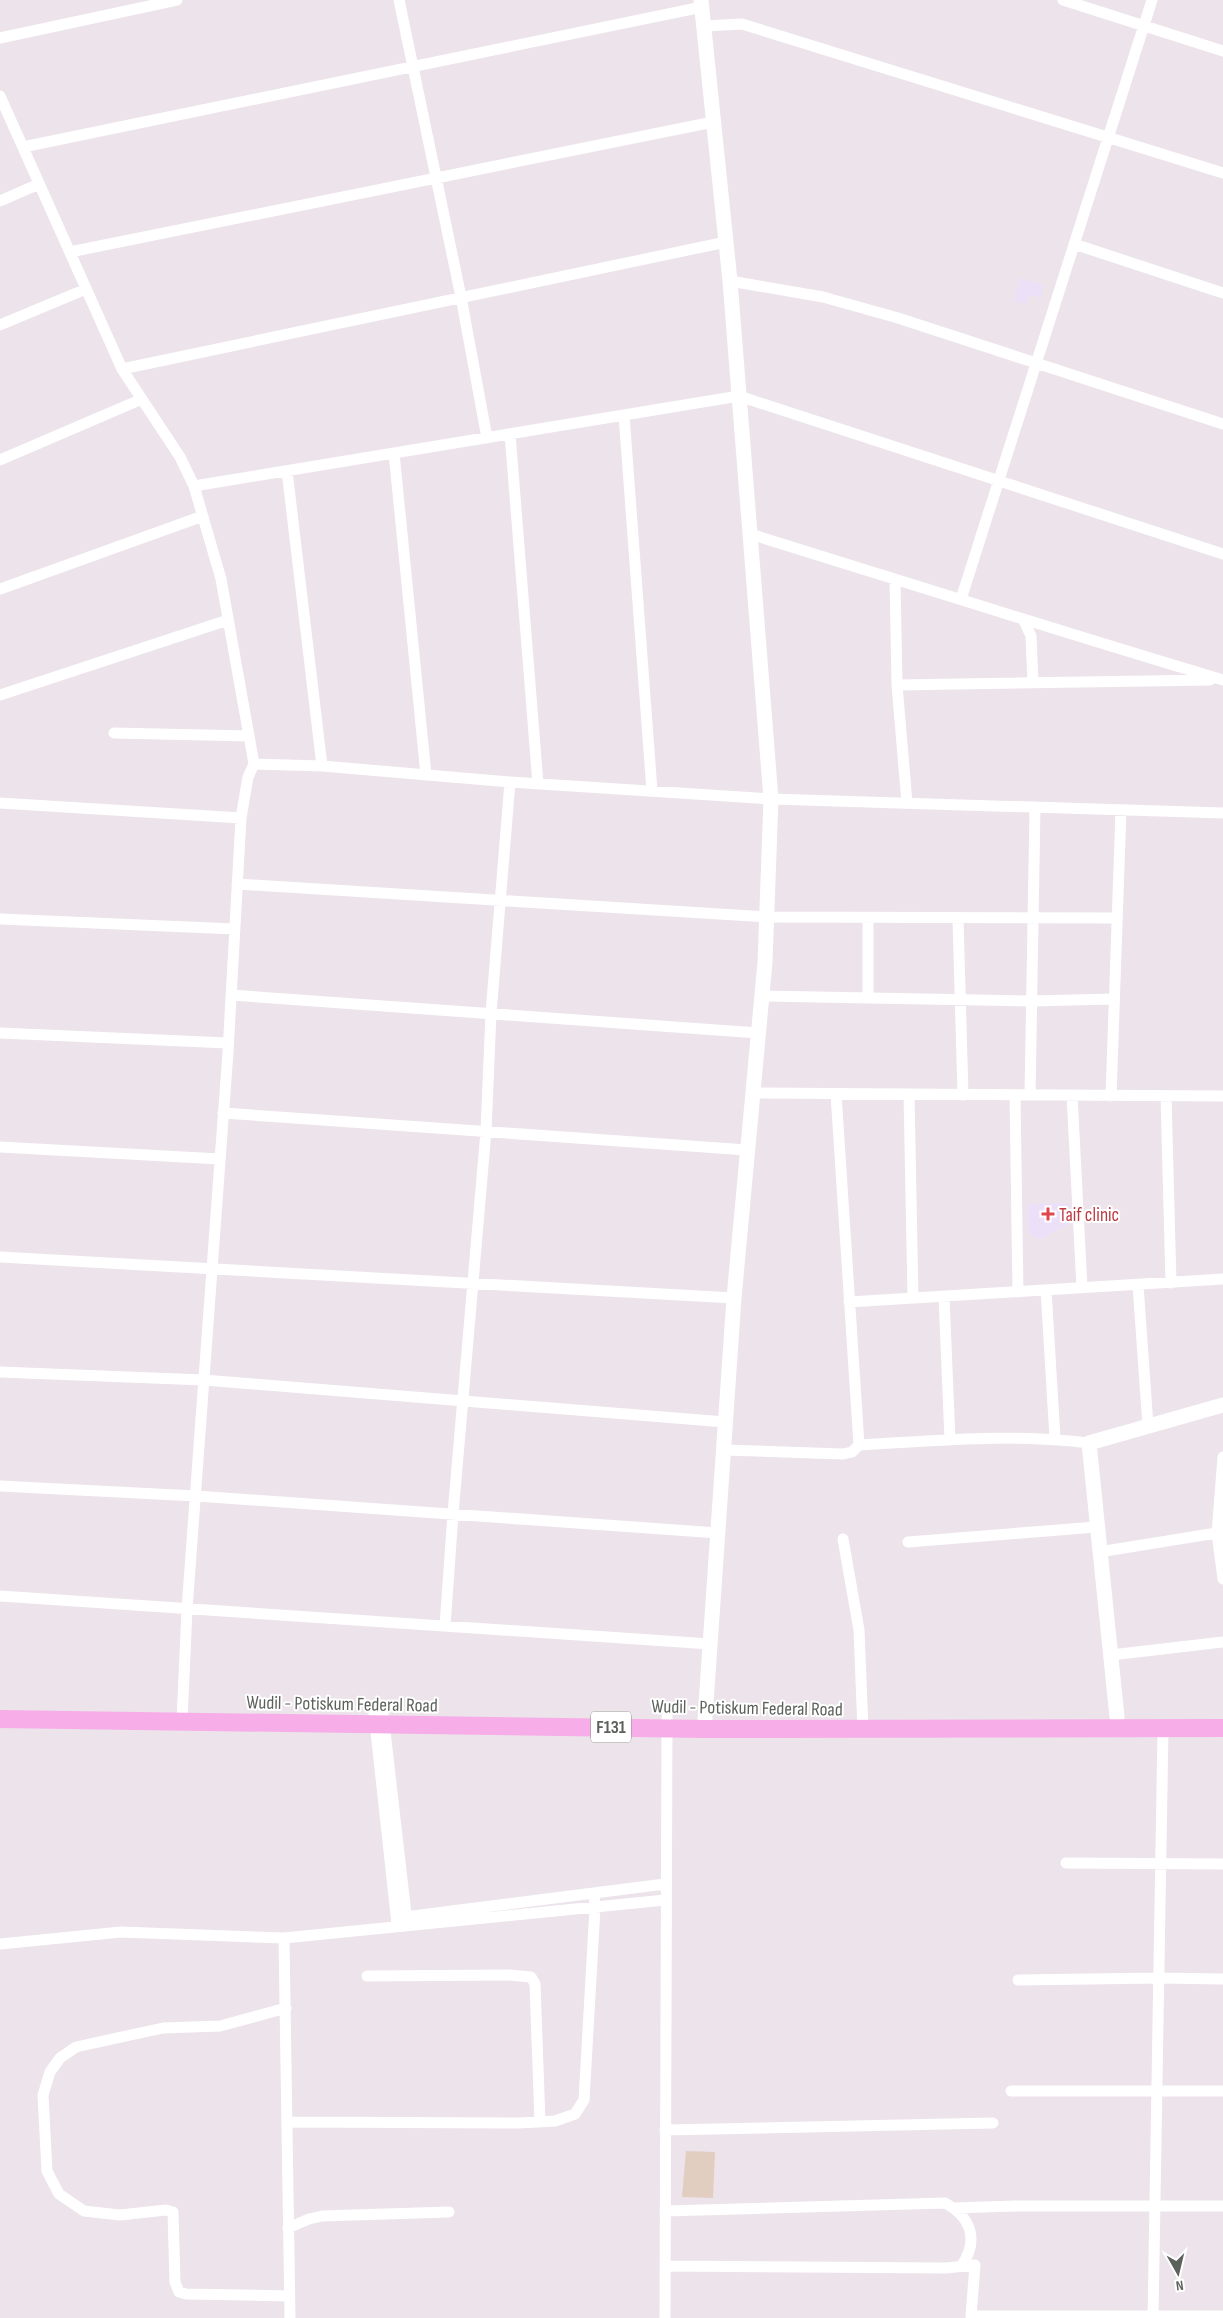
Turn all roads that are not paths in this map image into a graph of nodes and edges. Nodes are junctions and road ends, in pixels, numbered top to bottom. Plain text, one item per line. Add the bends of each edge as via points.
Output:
1 (177, 0) edge
2 (398, 0) edge
3 (1063, 0) edge
4 (1152, 0) edge
5 (701, 3) edge
6 (1143, 25) junction
7 (704, 26) junction
8 (0, 38) edge
9 (1223, 51) edge
10 (414, 66) junction
11 (0, 96) edge
12 (714, 122) junction
13 (1108, 138) junction
14 (23, 147) junction
15 (1223, 173) edge
16 (436, 178) junction
17 (39, 184) junction
18 (0, 201) edge
19 (726, 242) junction
20 (1074, 244) junction
21 (70, 252) junction
22 (730, 281) junction
23 (86, 289) junction
24 (1223, 293) edge
25 (460, 297) junction
26 (0, 325) edge
27 (1036, 363) junction
28 (122, 369) junction
29 (739, 396) junction
30 (142, 399) junction
31 (624, 415) junction
32 (1223, 424) edge
33 (510, 434) junction
34 (487, 438) junction
35 (394, 453) junction
36 (0, 460) edge
37 (287, 471) junction
38 (999, 481) junction
39 (194, 486) junction
40 (203, 516) junction
41 (750, 534) junction
42 (1223, 554) edge
43 (894, 579) junction
44 (0, 589) edge
45 (961, 599) junction
46 (228, 620) junction
47 (1024, 621) junction
48 (1222, 680) edge
49 (1033, 683) junction
50 (897, 685) junction
51 (0, 695) edge
52 (114, 733) dead end
53 (249, 736) junction
54 (254, 764) junction
55 (322, 766) junction
56 (426, 775) junction
57 (510, 782) junction
58 (538, 784) junction
59 (652, 791) junction
60 (771, 799) junction
61 (0, 803) edge
62 (907, 803) junction
63 (1035, 807) junction
64 (1121, 810) junction
65 (1223, 813) edge
66 (240, 818) junction
67 (237, 884) junction
68 (500, 901) junction
69 (766, 918) junction
70 (868, 918) junction
71 (1117, 918) junction
72 (958, 919) junction
73 (0, 920) edge
74 (1033, 920) junction
75 (234, 928) junction
76 (231, 995) junction
77 (762, 996) junction
78 (868, 998) junction
79 (959, 999) junction
80 (1114, 999) junction
81 (1031, 1001) junction
82 (491, 1014) junction
83 (758, 1032) junction
84 (0, 1033) edge
85 (228, 1043) junction
86 (752, 1093) junction
87 (836, 1094) junction
88 (909, 1094) junction
89 (963, 1094) junction
90 (1015, 1095) junction
91 (1030, 1095) junction
92 (1072, 1095) junction
93 (1110, 1096) junction
94 (1166, 1096) junction
95 (1223, 1096) edge
96 (223, 1113) junction
97 (486, 1131) junction
98 (0, 1147) edge
99 (747, 1150) junction
100 (220, 1159) junction
101 (0, 1257) edge
102 (212, 1270) junction
103 (1223, 1279) edge
104 (1171, 1282) junction
105 (473, 1284) junction
106 (1138, 1284) junction
107 (1082, 1288) junction
108 (1046, 1290) junction
109 (1018, 1292) junction
110 (944, 1296) junction
111 (734, 1298) junction
112 (913, 1298) junction
113 (849, 1302) junction
114 (0, 1372) edge
115 (204, 1380) junction
116 (463, 1401) junction
117 (1223, 1405) edge
118 (725, 1422) junction
119 (1148, 1426) junction
120 (1055, 1438) junction
121 (950, 1440) junction
122 (1089, 1443) junction
123 (858, 1445) junction
124 (723, 1450) junction
125 (1223, 1457) edge
126 (0, 1486) edge
127 (196, 1496) junction
128 (453, 1514) junction
129 (1096, 1526) junction
130 (1220, 1532) edge
131 (718, 1533) junction
132 (843, 1539) dead end
133 (908, 1542) dead end
134 (1099, 1552) junction
135 (1223, 1579) edge
136 (0, 1596) edge
137 (187, 1609) junction
138 (446, 1626) junction
139 (1223, 1642) edge
140 (710, 1644) junction
141 (1111, 1655) junction
142 (0, 1708) edge
143 (182, 1715) junction
144 (1117, 1717) junction
145 (1223, 1717) edge
146 (705, 1718) junction
147 (0, 1719) edge
148 (379, 1720) junction
149 (667, 1722) junction
150 (863, 1724) junction
151 (1223, 1728) edge
152 (1163, 1729) junction
153 (1066, 1863) dead end
154 (1223, 1864) edge
155 (1161, 1865) junction
156 (665, 1884) junction
157 (594, 1893) junction
158 (666, 1900) junction
159 (595, 1908) junction
160 (402, 1922) junction
161 (284, 1938) junction
162 (0, 1944) edge
163 (367, 1976) dead end
164 (1159, 1978) junction
165 (1223, 1979) edge
166 (1018, 1980) dead end
167 (286, 2008) junction
168 (1011, 2091) dead end
169 (1223, 2091) edge
170 (1157, 2092) junction
171 (287, 2122) junction
172 (540, 2122) junction
173 (993, 2123) dead end
174 (665, 2130) junction
175 (1155, 2206) junction
176 (1223, 2206) edge
177 (954, 2208) junction
178 (665, 2210) junction
179 (449, 2212) dead end
180 (288, 2228) junction
181 (962, 2265) junction
182 (665, 2266) junction
183 (289, 2296) junction
184 (1223, 2316) edge
185 (1154, 2317) edge
186 (290, 2318) edge
187 (664, 2318) edge

1 - 8 street
2 - 10 street
3 - 6 street
4 - 6 street
5 - 7 street
5 - 10 street
6 - 9 street
6 - 13 street
7 - 12 street
7 - 13 street via 742,24
10 - 14 street
10 - 16 street
11 - 14 street
12 - 16 street
12 - 19 street
13 - 15 street
13 - 20 street
14 - 17 street
16 - 21 street
16 - 25 street
17 - 18 street
17 - 21 street
19 - 22 street
19 - 25 street
20 - 24 street
20 - 27 street
21 - 23 street
22 - 27 street via 842,302
22 - 29 street
23 - 26 street
23 - 28 street
25 - 28 street
25 - 34 street
27 - 32 street
27 - 38 street
28 - 30 street
29 - 31 street
29 - 38 street
29 - 41 street
30 - 36 street
30 - 39 street via 180,457
31 - 33 street
31 - 59 street
33 - 34 street
33 - 58 street
34 - 35 street
35 - 37 street
35 - 56 street
37 - 39 street
37 - 55 street
38 - 42 street
38 - 45 street
39 - 40 street
40 - 44 street
40 - 46 street via 221,578
41 - 43 street
41 - 60 street
43 - 45 street
43 - 50 street
45 - 47 street
46 - 51 street
46 - 53 street
47 - 48 street
47 - 49 street via 1031,636
48 - 49 street
49 - 50 street
50 - 62 street
52 - 53 street
53 - 54 street
54 - 55 street
54 - 66 street
55 - 56 street
56 - 57 street
57 - 58 street
57 - 68 street
58 - 59 street
59 - 60 street
60 - 62 street
60 - 69 street
61 - 66 street
62 - 63 street
63 - 64 street
63 - 74 street
64 - 65 street
64 - 71 street
66 - 67 street
67 - 68 street
67 - 75 street
68 - 69 street
68 - 82 street
69 - 70 street
69 - 77 street
70 - 72 street
70 - 78 street
71 - 74 street
71 - 80 street
72 - 74 street
72 - 79 street
73 - 75 street
74 - 81 street
75 - 76 street
76 - 82 street
76 - 85 street
77 - 78 street
77 - 83 street
78 - 79 street
79 - 81 street
79 - 89 street
80 - 81 street
80 - 93 street
81 - 91 street
82 - 83 street
82 - 97 street
83 - 86 street
84 - 85 street
85 - 96 street
86 - 87 street
86 - 99 street
87 - 88 street
87 - 113 street
88 - 89 street
88 - 112 street
89 - 90 street
90 - 91 street
90 - 109 street
91 - 92 street
92 - 93 street
92 - 107 street
93 - 94 street
94 - 95 street
94 - 104 street
96 - 97 street
96 - 100 street
97 - 99 street
97 - 105 street
98 - 100 street
99 - 111 street
100 - 102 street
101 - 102 street
102 - 105 street
102 - 115 street
103 - 104 street
104 - 106 street
105 - 111 street
105 - 116 street
106 - 107 street
106 - 119 street
107 - 108 street
108 - 109 street
108 - 120 street
109 - 110 street
110 - 112 street
110 - 121 street
111 - 118 street
112 - 113 street
113 - 123 street
114 - 115 street
115 - 116 street
115 - 127 street
116 - 118 street
116 - 128 street
117 - 119 street
118 - 124 street
119 - 122 street
120 - 121 street
120 - 122 street
121 - 123 street
122 - 129 street
123 - 124 street via 852,1452 843,1454
124 - 131 street
125 - 130 street
126 - 127 street
127 - 128 street
127 - 137 street
128 - 131 street
128 - 138 street
129 - 133 street
129 - 134 street
130 - 134 street
130 - 135 street
131 - 140 street
132 - 150 street via 859,1630
134 - 141 street
136 - 137 street
137 - 138 street
137 - 143 street
138 - 140 street
139 - 141 street
140 - 146 street
141 - 144 street
142 - 143 main road, Wudil - Potiskum Federal Road / F131
143 - 147 main road, Wudil - Potiskum Federal Road / F131
143 - 148 main road, Wudil - Potiskum Federal Road / F131
144 - 145 main road, Wudil - Potiskum Federal Road / F131
144 - 150 main road, Wudil - Potiskum Federal Road / F131
146 - 149 main road, Wudil - Potiskum Federal Road / F131
146 - 150 main road, Wudil - Potiskum Federal Road / F131
148 - 149 main road, Wudil - Potiskum Federal Road / F131
148 - 160 street
149 - 150 main road, Wudil - Potiskum Federal Road / F131
149 - 156 street
150 - 152 main road, Wudil - Potiskum Federal Road / F131
151 - 152 main road, Wudil - Potiskum Federal Road / F131
152 - 155 street
153 - 155 street
154 - 155 street
155 - 164 street
156 - 157 street
156 - 158 street
157 - 159 street
157 - 160 street
158 - 159 street
158 - 174 street
159 - 160 street
159 - 172 street via 584,2100 575,2114
160 - 161 street
161 - 162 street via 121,1932
161 - 167 street
163 - 172 street via 530,1977 535,1984
164 - 165 street
164 - 166 street
164 - 170 street
167 - 171 street
167 - 183 street via 220,2026 163,2028 76,2048 60,2058 50,2072 43,2095 47,2171 59,2194 84,2212 120,2215 172,2212 175,2282 179,2292
168 - 170 street
169 - 170 street
170 - 175 street
171 - 172 street
171 - 180 street
173 - 174 street
174 - 178 street
175 - 176 street
175 - 177 street
175 - 185 street
177 - 178 street via 945,2204
177 - 181 street via 966,2219 970,2235 968,2256
178 - 182 street
179 - 180 street via 322,2216
180 - 183 street
181 - 182 street via 946,2268
181 - 185 street via 975,2265 971,2316
182 - 187 street
183 - 186 street
184 - 185 street

